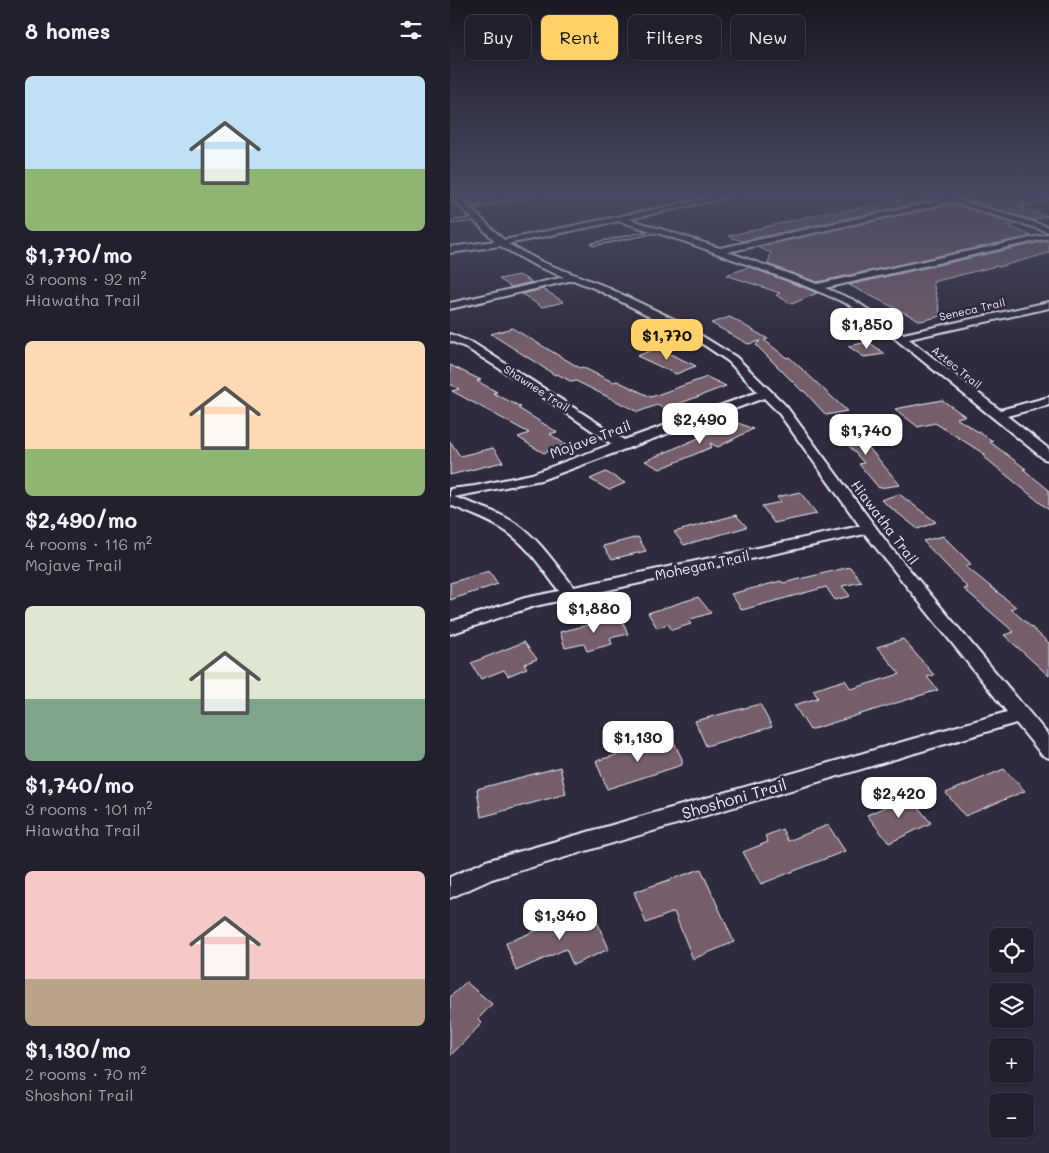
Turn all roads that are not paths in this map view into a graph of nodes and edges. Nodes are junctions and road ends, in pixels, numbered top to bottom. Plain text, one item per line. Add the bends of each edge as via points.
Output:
1 (512, 249) edge
2 (714, 249) edge
3 (730, 249) edge
4 (990, 249) edge
5 (720, 251) junction
6 (572, 278) junction
7 (816, 287) junction
8 (1049, 305) edge
9 (450, 306) edge
10 (450, 337) edge
11 (901, 338) junction
12 (765, 393) junction
13 (1049, 401) edge
14 (997, 415) junction
15 (622, 445) junction
16 (1049, 456) edge
17 (450, 493) edge
18 (450, 500) edge
19 (869, 529) junction
20 (570, 593) junction
21 (450, 628) edge
22 (1020, 715) junction
23 (1049, 750) edge
24 (450, 888) edge

1 - 6 street, Hiawatha Trail
2 - 5 street, Aztec Trail
3 - 5 street
4 - 7 street
5 - 7 street, Aztec Trail
6 - 9 street
6 - 12 street, Hiawatha Trail via 598,287 700,337 732,359
7 - 11 street, Aztec Trail via 851,302
8 - 11 street, Seneca Trail
10 - 15 street, Shawnee Trail via 525,380
11 - 14 street, Aztec Trail
12 - 15 street, Mojave Trail
12 - 19 street, Hiawatha Trail via 782,409
13 - 14 street
14 - 16 street, Aztec Trail
15 - 17 street, Mojave Trail via 536,476
18 - 20 street via 504,523 517,532 532,545
19 - 20 street, Mohegan Trail
19 - 22 street, Hiawatha Trail
20 - 21 street, Mohegan Trail via 530,602
22 - 23 street, Hiawatha Trail
22 - 24 street, Shoshoni Trail via 486,871

